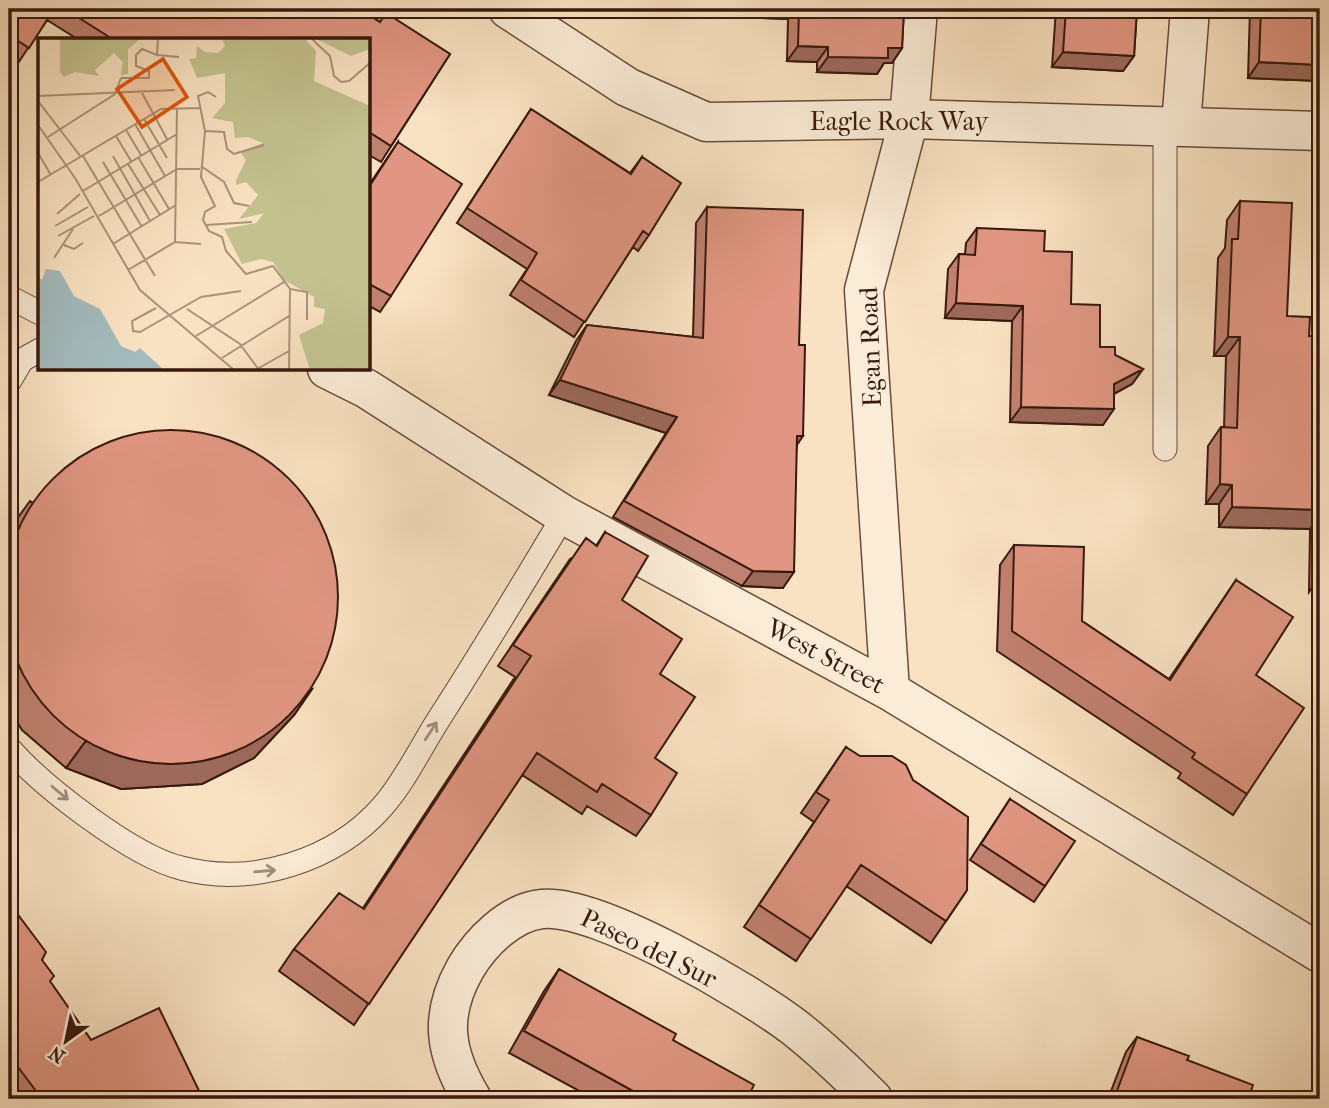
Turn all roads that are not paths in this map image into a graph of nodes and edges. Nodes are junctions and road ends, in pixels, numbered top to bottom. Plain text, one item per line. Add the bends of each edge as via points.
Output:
1 (508, 9) edge
2 (918, 9) edge
3 (1190, 9) edge
4 (909, 119) junction
5 (1173, 124) junction
6 (1320, 131) edge
7 (9, 297) edge
8 (38, 312) edge
9 (38, 351) edge
10 (331, 371) edge
11 (9, 382) edge
12 (1165, 449) dead end
13 (564, 515) junction
14 (890, 691) junction
15 (9, 748) edge
16 (1320, 953) edge
17 (472, 1099) edge
18 (873, 1099) edge

1 - 4 street, Eagle Rock Way via 627,87 706,122
2 - 4 street, Egan Road
3 - 5 street
4 - 5 street, Eagle Rock Way
4 - 14 street, Egan Road via 864,290
5 - 6 street, Eagle Rock Way
5 - 12 lane
7 - 8 lane
9 - 11 lane via 22,360
10 - 13 street, West Street via 367,389
13 - 14 street, West Street
15 -> 13 lane via 75,805 136,849 181,868 272,872 312,856 348,838 384,806
14 - 16 street, West Street
17 - 18 street, Paseo del Sur via 448,1045 450,1003 457,984 496,931 523,913 559,908 583,913 669,952 750,997 793,1026

